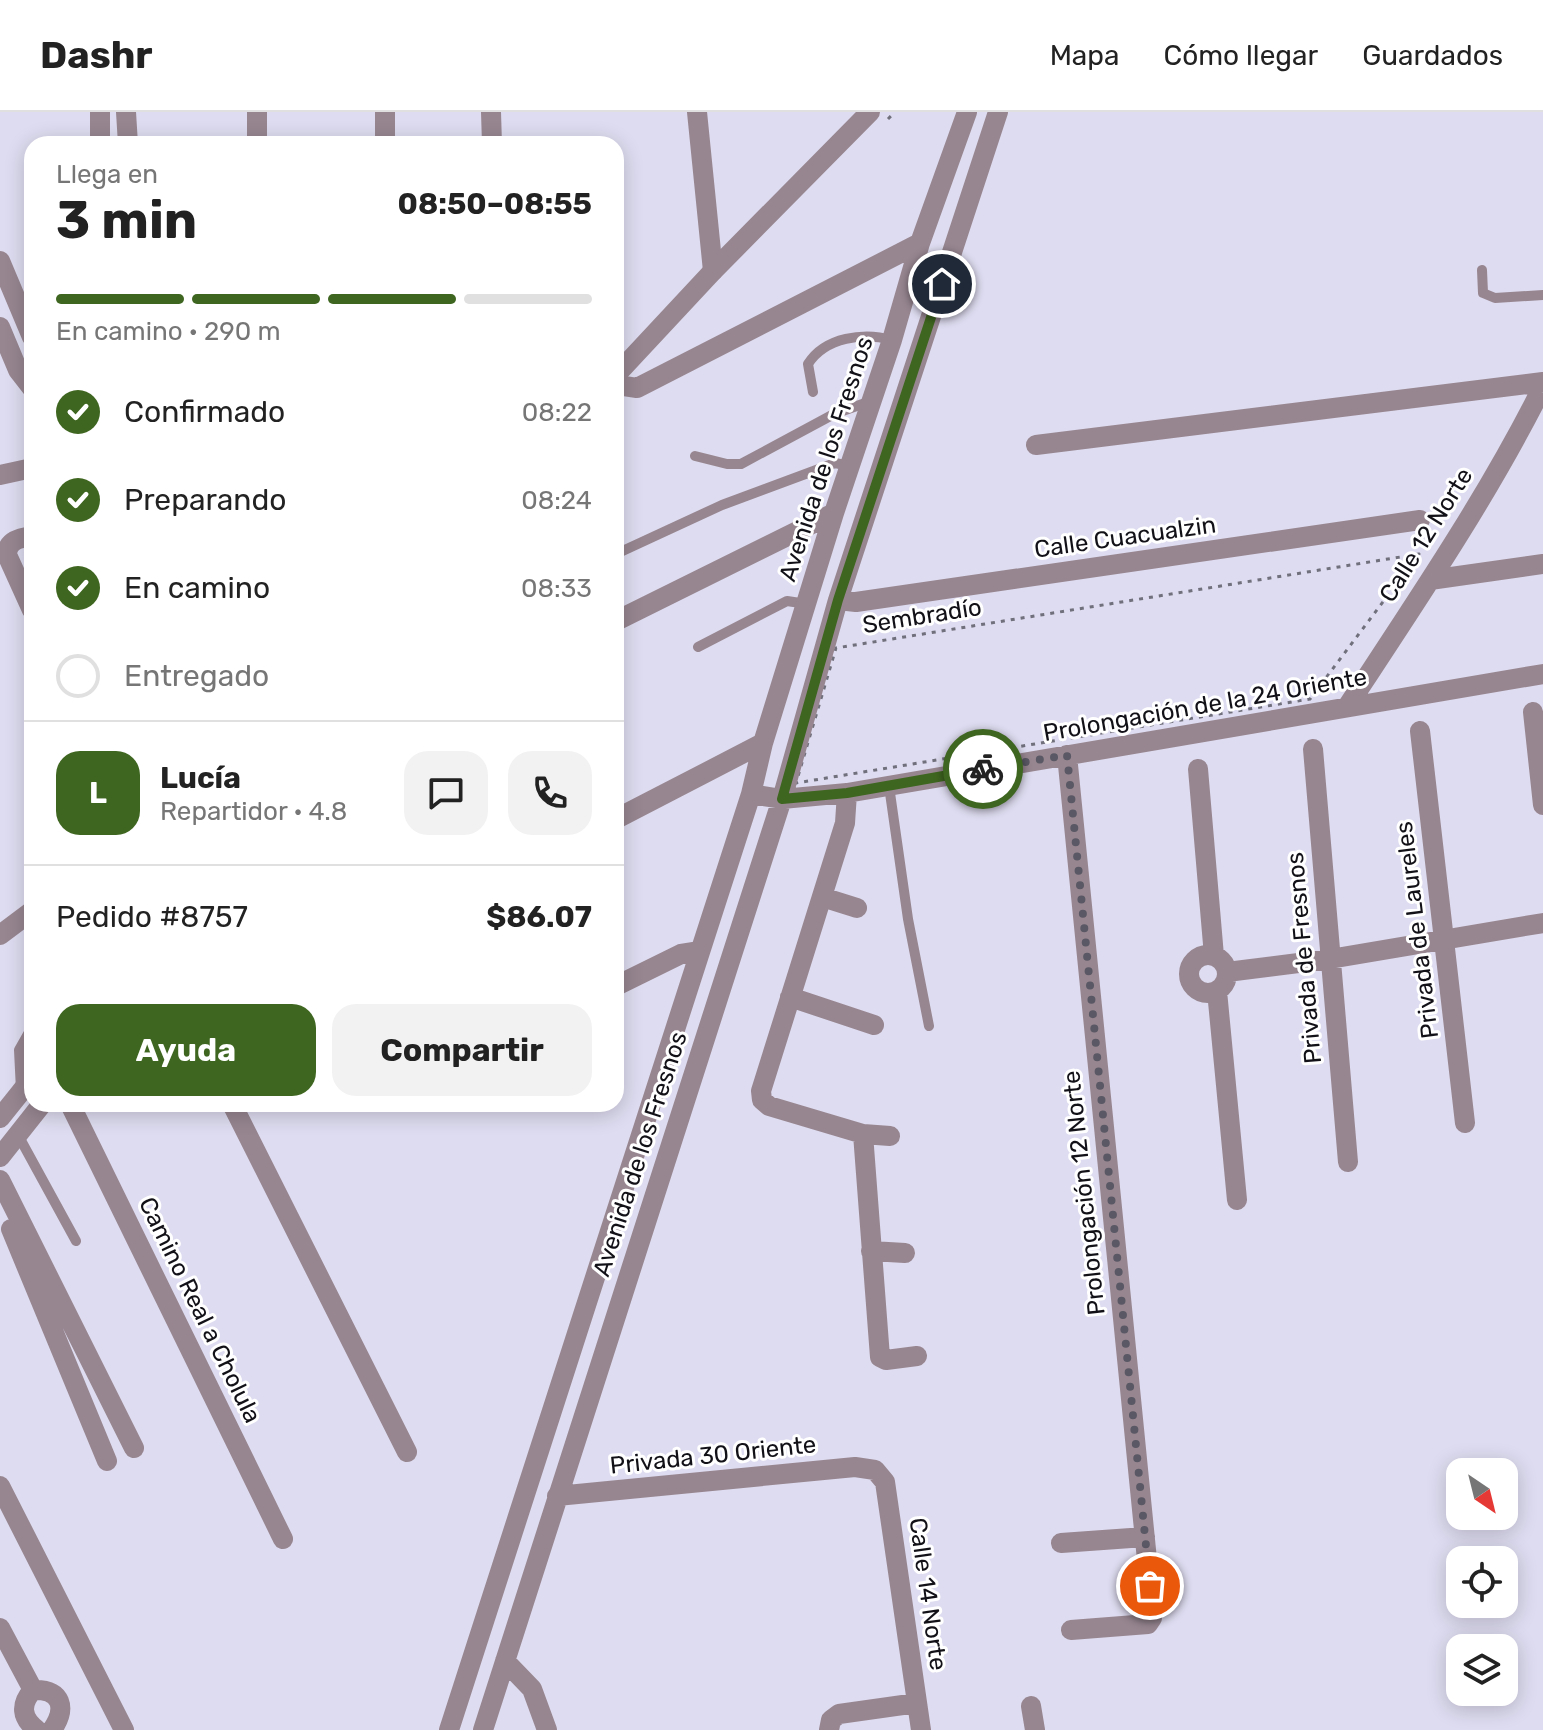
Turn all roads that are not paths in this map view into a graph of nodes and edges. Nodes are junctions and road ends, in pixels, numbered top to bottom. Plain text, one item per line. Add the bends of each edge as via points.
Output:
1 (100, 112) edge
2 (126, 112) edge
3 (257, 112) edge
4 (385, 112) edge
5 (491, 112) edge
6 (697, 112) edge
7 (870, 112) edge
8 (967, 112) edge
9 (998, 112) edge
10 (100, 136) edge
11 (128, 136) edge
12 (257, 136) edge
13 (385, 136) edge
14 (492, 136) edge
15 (920, 243) junction
16 (0, 261) edge
17 (1482, 270) dead end
18 (713, 271) junction
19 (1543, 295) edge
20 (24, 318) edge
21 (0, 327) edge
22 (892, 340) junction
23 (24, 369) edge
24 (624, 369) edge
25 (1543, 384) edge
26 (624, 386) edge
27 (813, 392) dead end
28 (873, 400) junction
29 (1036, 445) dead end
30 (695, 456) dead end
31 (850, 466) junction
32 (24, 470) edge
33 (0, 475) edge
34 (834, 513) junction
35 (1420, 520) dead end
36 (24, 538) edge
37 (624, 550) edge
38 (1543, 564) edge
39 (1430, 580) junction
40 (24, 592) edge
41 (838, 600) junction
42 (807, 604) junction
43 (624, 617) edge
44 (698, 647) dead end
45 (1543, 674) edge
46 (1347, 707) junction
47 (1533, 712) dead end
48 (1420, 731) dead end
49 (763, 743) junction
50 (1313, 749) dead end
51 (1067, 755) junction
52 (1198, 769) dead end
53 (889, 786) junction
54 (847, 793) junction
55 (751, 794) junction
56 (782, 799) junction
57 (1543, 805) edge
58 (624, 815) edge
59 (822, 897) junction
60 (857, 908) dead end
61 (24, 917) edge
62 (1543, 923) edge
63 (0, 935) edge
64 (1444, 941) junction
65 (700, 951) junction
66 (1214, 956) junction
67 (1330, 959) junction
68 (624, 982) edge
69 (1222, 982) junction
70 (790, 997) junction
71 (874, 1025) dead end
72 (929, 1026) dead end
73 (24, 1041) edge
74 (24, 1075) edge
75 (24, 1088) edge
76 (36, 1112) edge
77 (74, 1112) edge
78 (236, 1112) edge
79 (0, 1118) edge
80 (1465, 1123) dead end
81 (863, 1134) junction
82 (18, 1135) junction
83 (890, 1136) dead end
84 (0, 1157) edge
85 (1348, 1162) dead end
86 (0, 1180) edge
87 (1237, 1200) dead end
88 (0, 1204) edge
89 (76, 1241) dead end
90 (871, 1251) junction
91 (905, 1253) dead end
92 (917, 1356) dead end
93 (134, 1448) dead end
94 (407, 1452) dead end
95 (107, 1461) dead end
96 (875, 1470) joint
97 (0, 1486) edge
98 (557, 1496) junction
99 (1145, 1537) junction
100 (283, 1539) dead end
101 (1061, 1543) dead end
102 (0, 1628) edge
103 (1071, 1630) dead end
104 (505, 1661) junction
105 (33, 1690) junction
106 (917, 1703) junction
107 (1031, 1706) dead end
108 (830, 1725) edge
109 (37, 1730) edge
110 (50, 1730) edge
111 (124, 1730) edge
112 (449, 1730) edge
113 (483, 1730) edge
114 (547, 1730) edge
115 (921, 1730) edge
116 (1035, 1730) edge

1 - 10 street
2 - 11 street
3 - 12 street
4 - 13 street
5 - 14 street
6 - 18 street
7 - 18 street
8 - 15 street, Avenida de los Fresnos
9 - 41 street, Avenida de los Fresnos
15 - 22 street, Avenida de los Fresnos
15 - 26 street via 637,388
16 - 20 street
17 - 19 lane via 1483,293 1495,298
18 - 24 street
21 - 23 street
22 - 27 lane via 876,335 830,343 808,364
22 - 28 street, Avenida de los Fresnos
25 - 29 street
25 - 39 street, Calle 12 Norte via 1516,439
28 - 30 lane via 834,414 741,464
28 - 31 street, Avenida de los Fresnos
31 - 34 street, Avenida de los Fresnos
31 - 37 lane via 835,463
32 - 33 street
34 - 42 street, Avenida de los Fresnos
34 - 43 street
35 - 41 street, Calle Cuacualzin via 856,602
36 - 40 street via 7,548
38 - 39 street
39 - 46 street, Calle 12 Norte
41 - 56 street, Avenida de los Fresnos
42 - 44 lane via 787,601
42 - 49 street, Avenida de los Fresnos
45 - 46 street, Prolongación de la 24 Oriente
46 - 51 street, Prolongación de la 24 Oriente
47 - 57 street
48 - 64 street, Privada de Laureles
49 - 55 street, Avenida de los Fresnos
49 - 58 street
50 - 67 street, Privada de Fresnos
51 - 53 street, Prolongación de la 24 Oriente
51 - 99 street, Prolongación 12 Norte
52 - 66 street
53 - 54 street, Prolongación de la 24 Oriente
53 - 72 lane
54 - 56 street, Prolongación de la 24 Oriente
54 - 59 street via 845,823
55 - 56 street
55 - 65 street, Avenida de los Fresnos
56 - 98 street, Avenida de los Fresnos
59 - 60 street
59 - 70 street
61 - 63 street
62 - 64 street
64 - 67 street
64 - 80 street, Privada de Laureles
65 - 68 street via 681,954
65 - 112 street, Avenida de los Fresnos
66 - 69 street via 1225,965
66 - 69 street via 1194,961 1190,981 1207,993
67 - 69 street
67 - 85 street, Privada de Fresnos
69 - 87 street
70 - 71 street
70 - 81 street via 762,1100
73 - 74 lane via 19,1050
75 - 79 street
76 - 82 street
77 - 100 street, Camino Real a Cholula
78 - 94 street
81 - 83 street
81 - 90 street
82 - 84 street
82 - 89 lane
86 - 93 street
88 - 95 street
90 - 91 street
90 - 92 street via 880,1357
96 - 98 street, Privada 30 Oriente via 855,1467
96 - 106 street, Calle 14 Norte via 885,1482
97 - 111 street
98 - 104 street, Avenida de los Fresnos
99 - 101 street
99 - 103 street, Prolongación 12 Norte via 1152,1610 1148,1624
102 - 105 street
104 - 113 street, Avenida de los Fresnos
104 - 114 street via 532,1689
105 - 109 street via 24,1699 23,1713
105 - 110 street via 53,1694 60,1704 61,1717
106 - 108 street via 839,1714
106 - 115 street, Calle 14 Norte
107 - 116 street

